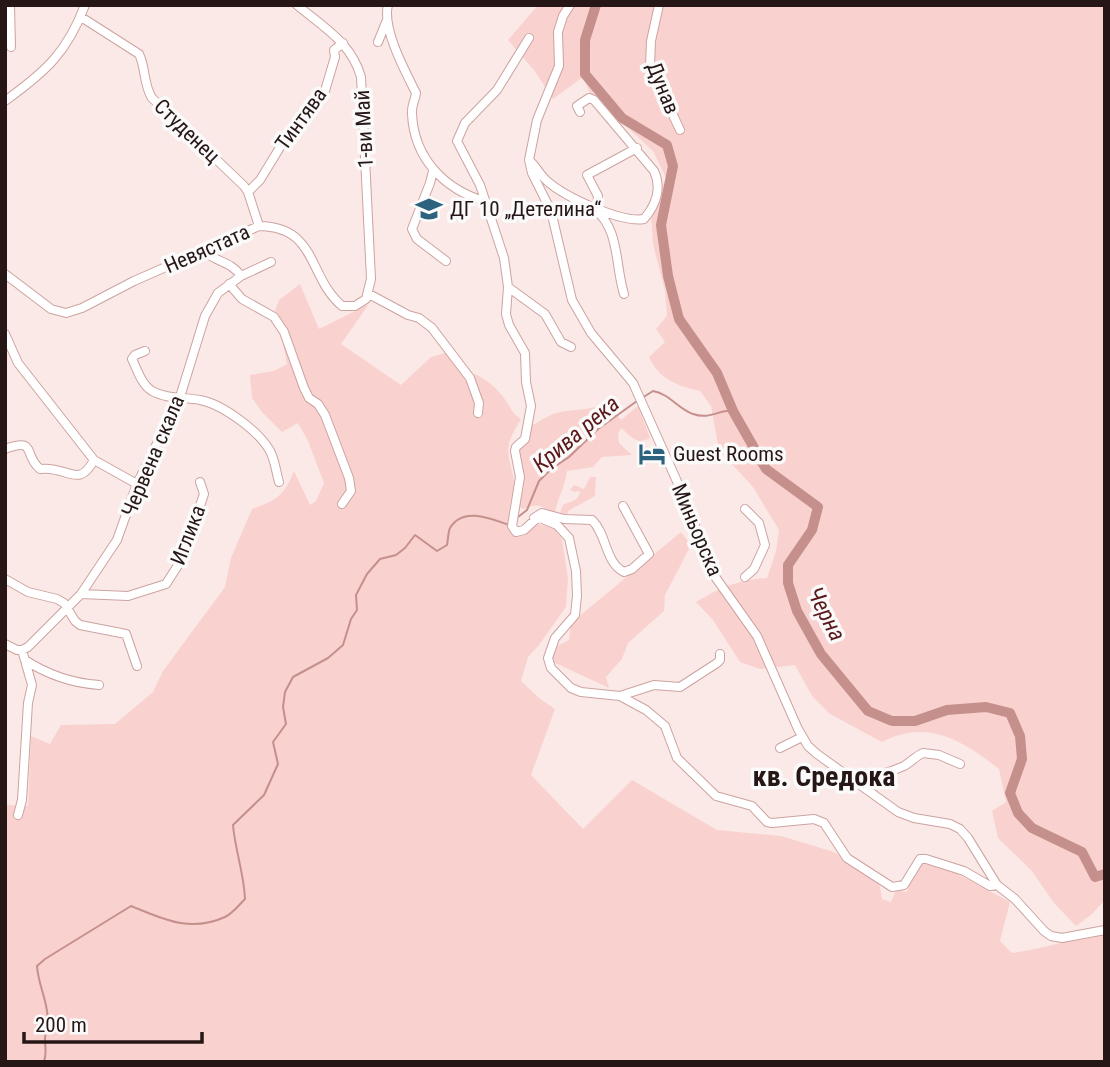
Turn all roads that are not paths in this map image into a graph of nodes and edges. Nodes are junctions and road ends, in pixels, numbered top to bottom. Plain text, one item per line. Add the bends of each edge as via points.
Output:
1 (10, 5) edge
2 (85, 5) edge
3 (297, 5) edge
4 (388, 5) edge
5 (570, 5) edge
6 (659, 5) edge
7 (81, 17) junction
8 (387, 20) junction
9 (529, 38) dead end
10 (378, 42) dead end
11 (343, 43) junction
12 (11, 47) dead end
13 (5, 101) edge
14 (580, 112) dead end
15 (680, 130) dead end
16 (637, 149) junction
17 (529, 160) junction
18 (433, 171) junction
19 (248, 192) junction
20 (484, 201) junction
21 (593, 206) junction
22 (259, 226) junction
23 (204, 250) junction
24 (446, 261) dead end
25 (271, 262) dead end
26 (5, 274) edge
27 (241, 275) junction
28 (229, 284) junction
29 (508, 287) junction
30 (369, 294) junction
31 (624, 294) dead end
32 (5, 334) edge
33 (571, 347) dead end
34 (145, 351) dead end
35 (180, 397) junction
36 (478, 413) dead end
37 (5, 449) edge
38 (94, 460) junction
39 (200, 482) dead end
40 (279, 482) dead end
41 (137, 484) junction
42 (342, 504) dead end
43 (623, 506) dead end
44 (745, 509) dead end
45 (533, 520) junction
46 (745, 577) dead end
47 (5, 579) edge
48 (81, 594) junction
49 (68, 607) junction
50 (5, 644) edge
51 (22, 650) junction
52 (720, 654) dead end
53 (25, 660) junction
54 (137, 666) dead end
55 (99, 685) dead end
56 (621, 696) junction
57 (802, 737) junction
58 (780, 748) dead end
59 (960, 764) dead end
60 (849, 778) junction
61 (18, 815) dead end
62 (997, 885) junction
63 (1105, 929) edge

1 - 12 street
2 - 7 street
3 - 11 street, 1-ви Май
4 - 8 street
5 - 17 street via 558,33 559,65 537,120
6 - 15 street, Дунав via 650,66
7 - 13 street via 64,50
7 - 19 street, Студенец via 139,54 152,98
8 - 10 street
8 - 18 street via 416,93 412,122
9 - 20 street via 497,90 465,123 458,137
11 - 19 street, Тинтява via 334,50 324,94 295,125
11 - 30 street, 1-ви Май via 358,64 364,99
14 - 16 street via 577,106 589,98 594,100
16 - 21 street via 588,174 597,196
16 - 21 street via 656,174 657,197 652,209 641,220
17 - 21 street via 549,182
17 - 57 street, Миньорска via 551,211 576,310 640,397 711,571 757,636
18 - 20 street via 462,193
18 - 24 street via 412,229 416,239
19 - 22 street, Студенец
20 - 29 street via 505,258
21 - 31 street via 607,222
22 - 23 street, Невястата
22 - 30 street, Невястата via 275,226 298,238 342,306 361,303
23 - 26 street, Невястата via 66,313 51,309
23 - 27 street via 230,263
25 - 27 street, Червена скала
27 - 28 street, Червена скала
28 - 35 street, Червена скала via 205,316
28 - 42 street via 242,299 274,317 284,332 304,388 325,415 349,478 351,491
29 - 33 street via 545,314 561,342
29 - 45 street via 506,314 525,353 531,406 525,439 515,451 520,477 512,526 520,531
30 - 36 street via 432,328 470,378
32 - 38 street via 18,363
34 - 35 street via 132,359 145,385 154,392
35 - 40 street via 204,400 239,419 264,441
35 - 41 street, Червена скала
37 - 38 street via 26,445 40,469 53,467 82,476
38 - 41 street
39 - 48 street, Иглика via 204,494 182,559 169,582 128,596
41 - 48 street, Червена скала via 117,540
43 - 45 street via 649,554 624,572 612,561 592,520 542,513
44 - 46 street via 759,523 765,545
45 - 56 street via 550,521 564,531 576,571 575,615 555,638 548,663 570,688
47 - 49 street
48 - 49 street, Червена скала
49 - 51 street, Червена скала
49 - 54 street via 80,625 126,634
50 - 51 street
51 - 53 street
52 - 56 street via 718,663 680,687 654,685
53 - 55 street via 49,674
53 - 61 street via 32,685
56 - 62 street via 665,726 677,758 716,796 749,804 767,822 814,819 824,823 847,858 892,887 904,885 918,860 926,859 964,871 989,886
57 - 58 street
57 - 60 street, Миньорска
59 - 60 street via 922,753 904,766 866,778
60 - 62 street, Миньорска via 898,812 960,829
62 - 63 street, Миньорска via 1051,936

